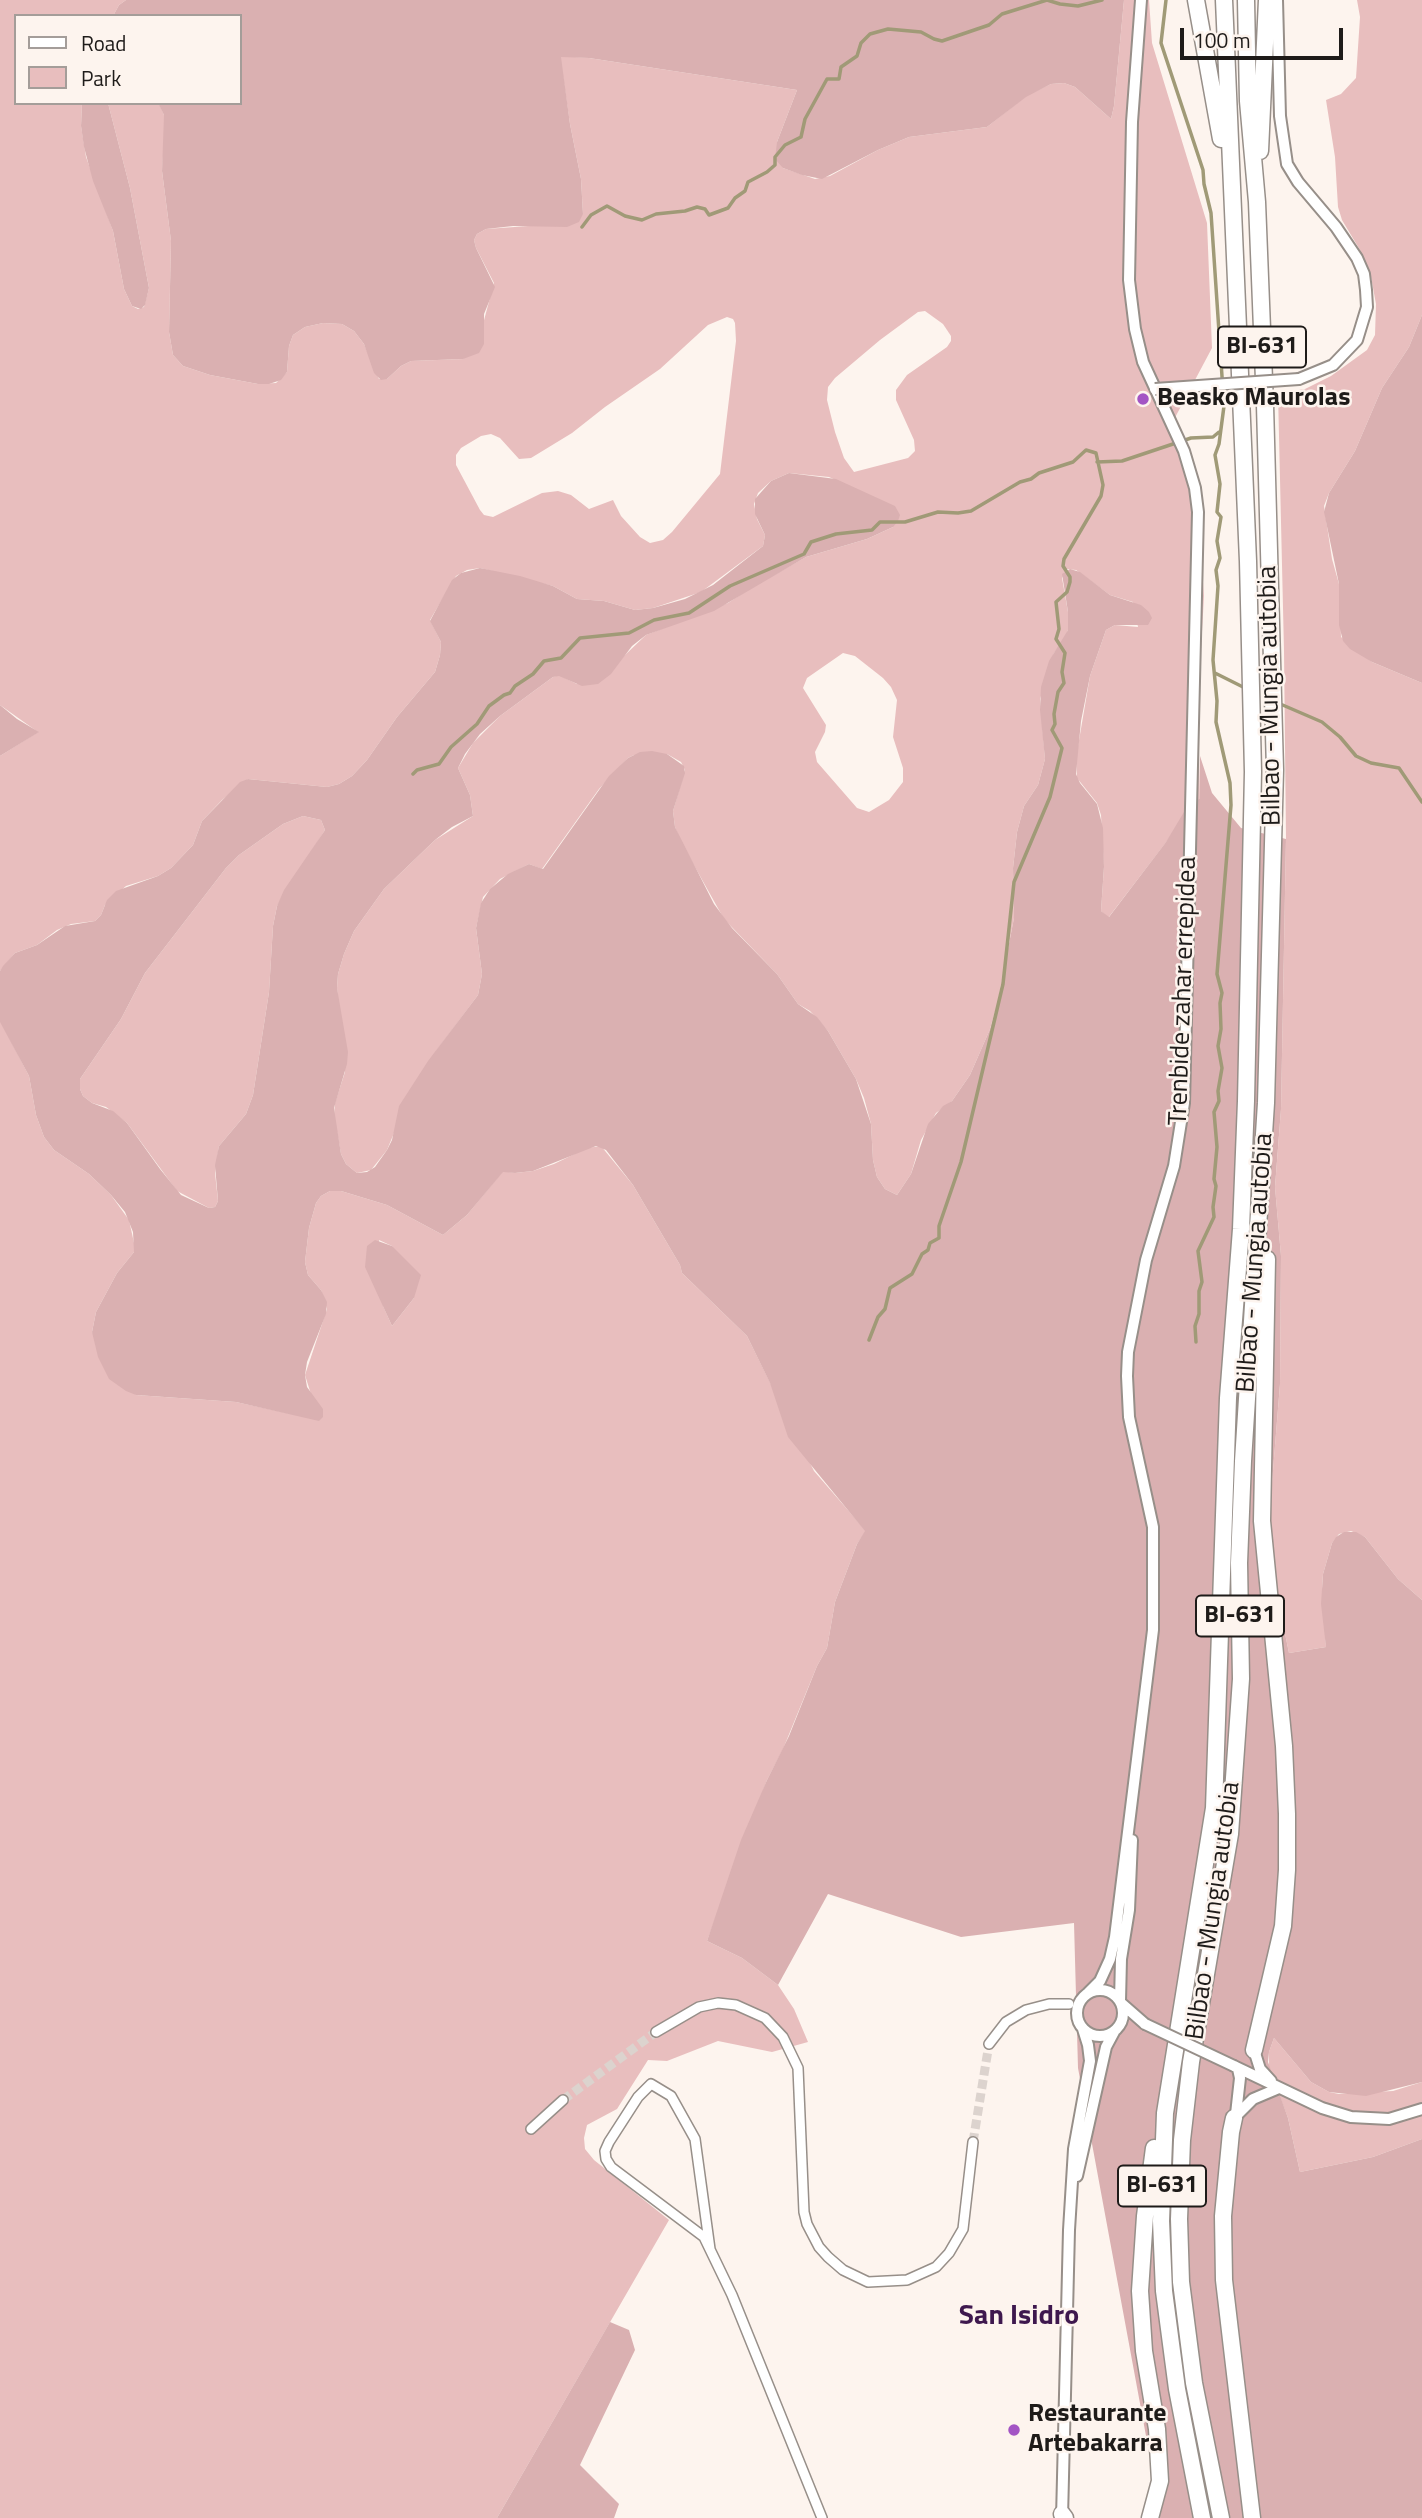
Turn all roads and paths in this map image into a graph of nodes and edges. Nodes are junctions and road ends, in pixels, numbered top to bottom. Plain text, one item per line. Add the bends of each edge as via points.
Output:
1 (1141, 0) edge
2 (1196, 0) edge
3 (1224, 0) edge
4 (1246, 0) edge
5 (1268, 0) edge
6 (1277, 0) edge
7 (1230, 161) junction
8 (1257, 202) junction
9 (1155, 389) junction
10 (1261, 1184) junction
11 (1131, 1816) junction
12 (1088, 1993) junction
13 (1121, 2002) junction
14 (1069, 2004) dead end
15 (1145, 2024) junction
16 (1083, 2029) junction
17 (1116, 2029) junction
18 (656, 2032) tunnel mouth
19 (989, 2044) tunnel mouth
20 (1254, 2050) junction
21 (1236, 2067) junction
22 (1279, 2088) junction
23 (563, 2100) tunnel mouth
24 (1422, 2109) edge
25 (1165, 2113) junction
26 (1234, 2118) junction
27 (531, 2129) dead end
28 (973, 2142) tunnel mouth
29 (1071, 2195) junction
30 (710, 2249) junction
31 (1063, 2517) edge
32 (822, 2518) edge
33 (1150, 2518) edge
34 (1202, 2518) edge
35 (1221, 2518) edge
36 (1252, 2518) edge

1 - 9 street, Trenbide zahar errepidea via 1132,122 1129,280 1135,329
2 - 7 highway via 1221,139
3 - 7 highway, Bilbao - Mungia autobia / BI-631
4 - 8 highway, Bilbao - Mungia autobia / BI-631 via 1248,102
5 - 8 highway
6 - 9 street, bridge via 1280,116 1287,164 1336,227 1364,274 1367,307 1357,340 1333,365 1299,379
7 - 25 highway, Bilbao - Mungia autobia / BI-631 via 1253,772 1246,1101 1226,1439 1214,1808
8 - 10 highway, Bilbao - Mungia autobia / BI-631 via 1274,811
9 - 11 street, Trenbide zahar errepidea via 1184,451 1195,488 1198,538 1184,1103 1174,1166 1146,1260 1128,1352 1129,1417 1153,1527 1155,1573 1151,1659
10 - 20 highway via 1268,1215 1262,1521 1284,1746 1287,1870 1283,1926
10 - 35 highway, Bilbao - Mungia autobia / BI-631 via 1243,1461 1241,1679 1230,1834 1191,2062 1179,2219 1181,2282 1194,2383
11 - 12 street, Trenbide zahar errepidea via 1110,1959
11 - 13 street, Trenbide zahar errepidea
12 - 13 street via 1105,1990
12 - 16 street via 1076,2013
13 - 15 street
13 - 17 street via 1123,2015
14 - 19 street via 1026,2010 1006,2022
15 - 17 street
15 - 21 street, bridge
16 - 17 street via 1095,2036
16 - 29 street via 1090,2061
17 - 29 street via 1106,2048
18 - 28 street via 699,2007 718,2003 736,2005 765,2018 783,2037 797,2068 807,2224 828,2258 868,2282 892,2283 922,2275 936,2267 958,2241 964,2229
20 - 21 street
20 - 22 street via 1260,2068
21 - 22 street
21 - 26 street via 1240,2078
22 - 24 street via 1351,2117 1389,2119
22 - 26 street via 1253,2099
23 - 27 street
25 - 33 highway via 1156,2137 1140,2291 1160,2481
25 - 34 highway, Bilbao - Mungia autobia / BI-631 via 1164,2291
26 - 36 highway via 1223,2216 1224,2280
29 - 31 street
30 - 30 street via 695,2139 671,2095 651,2084 609,2142 606,2159 704,2237
30 - 32 street

